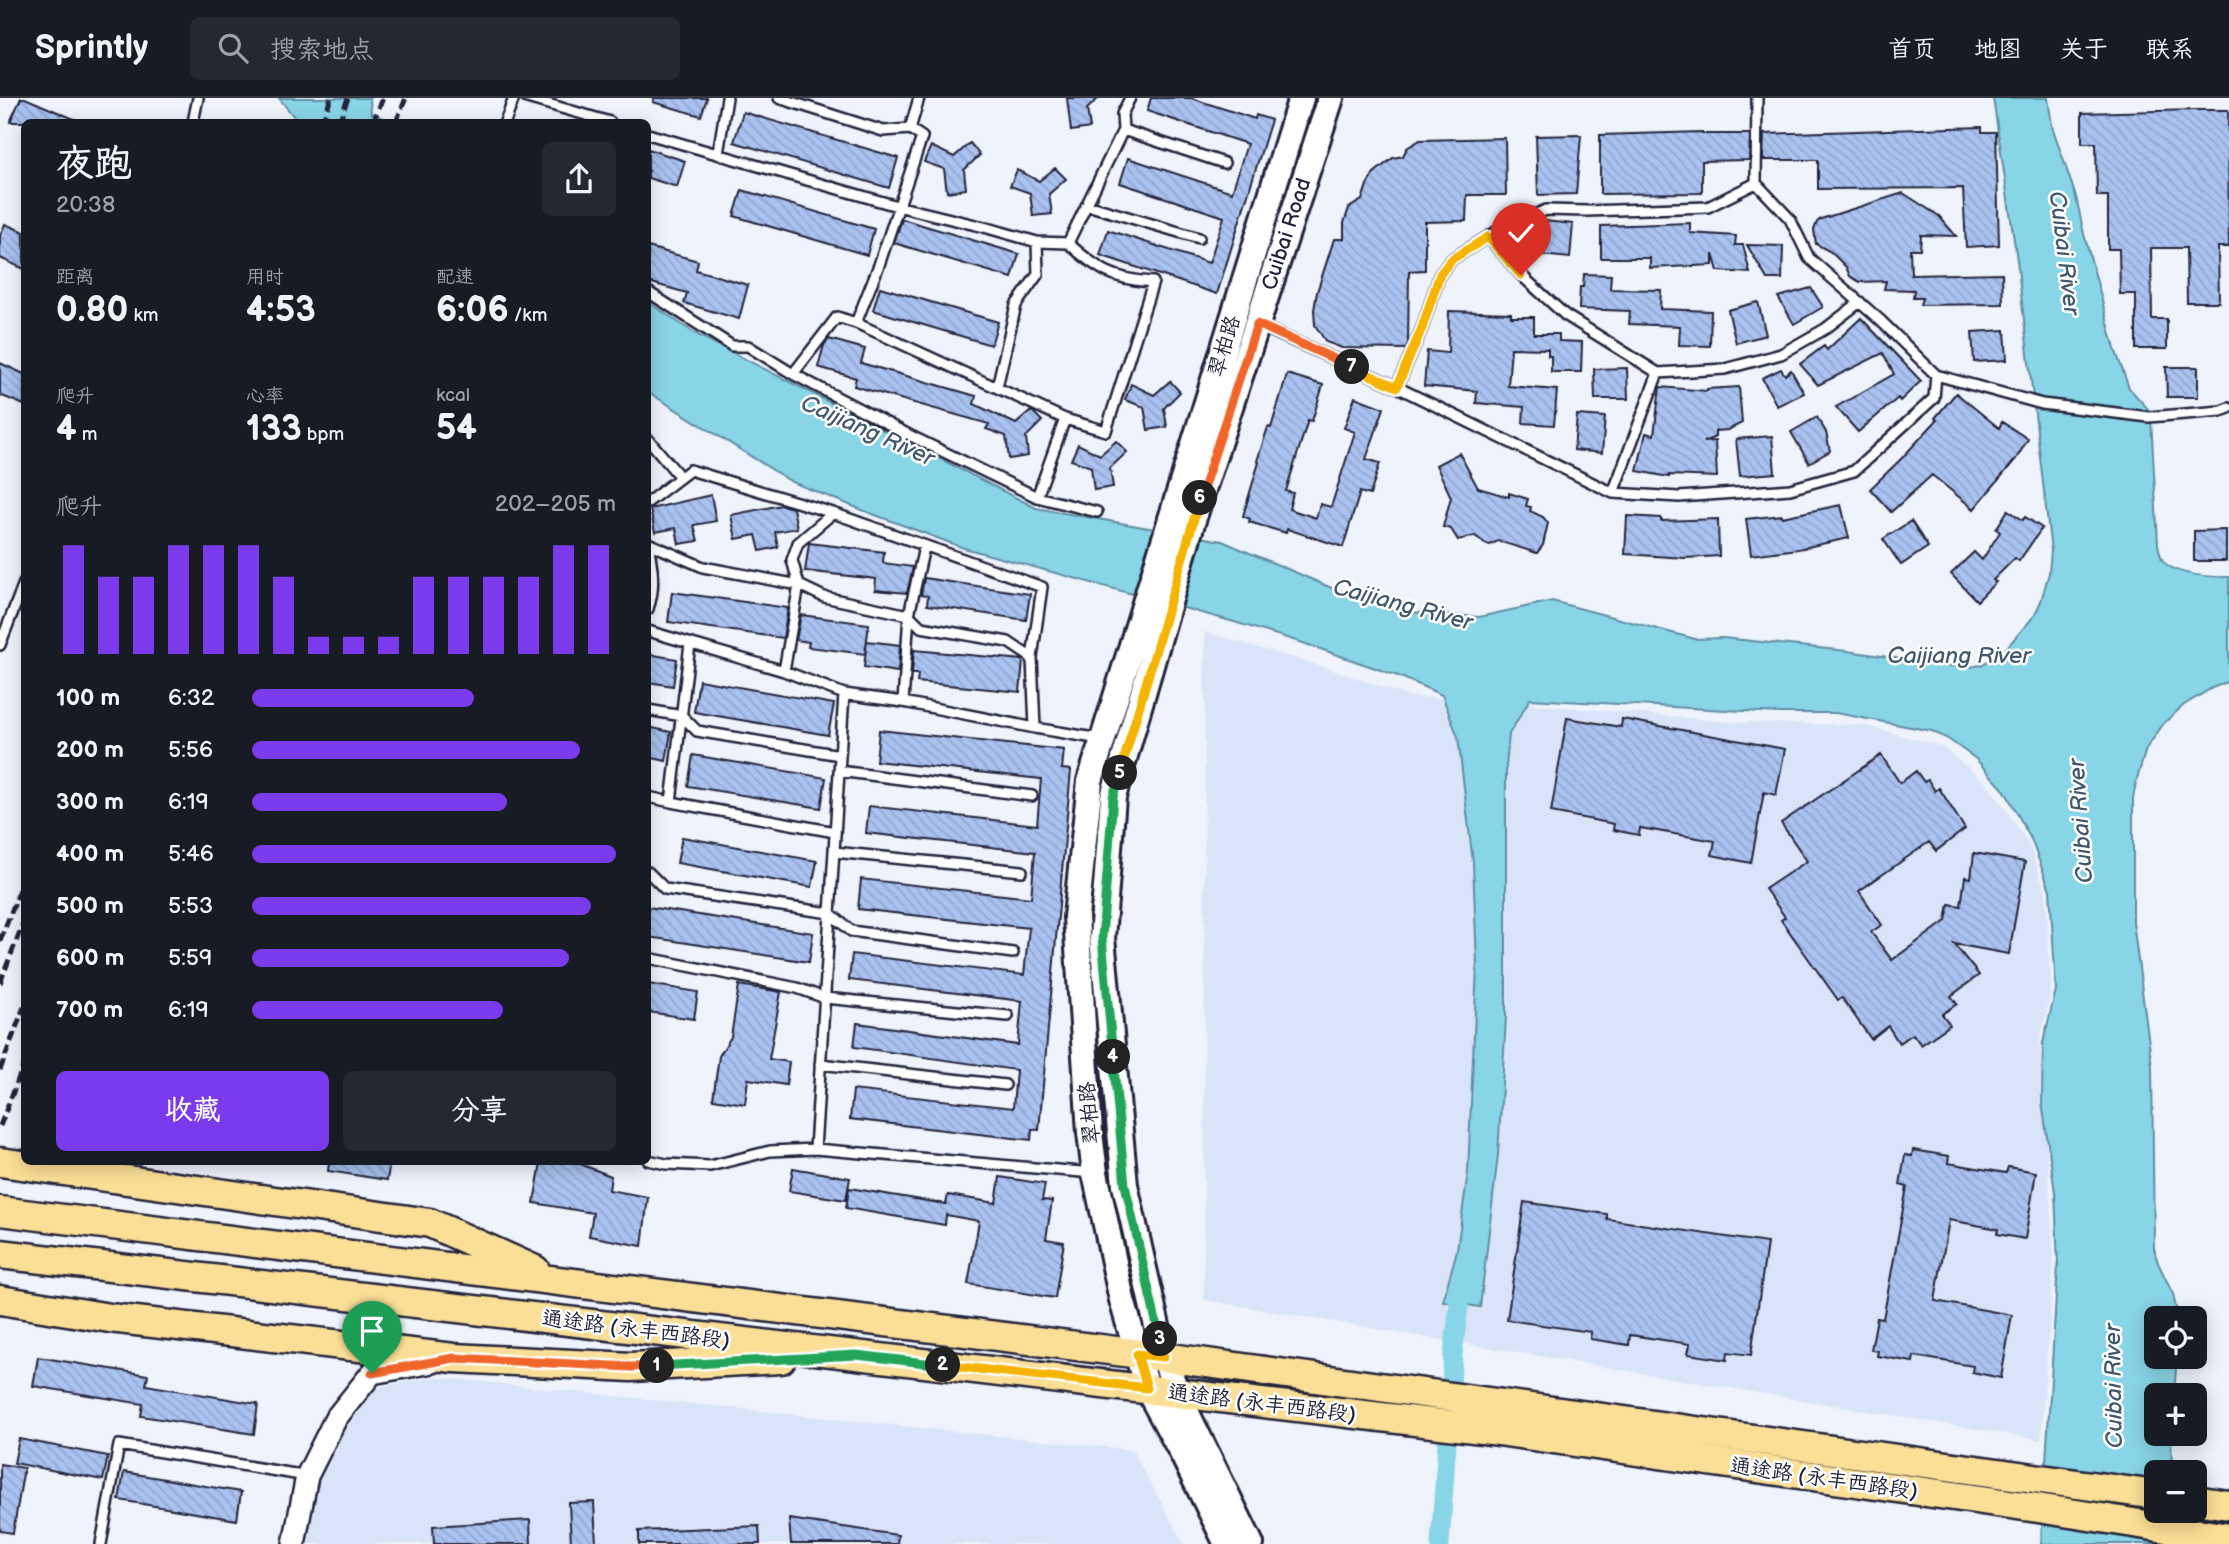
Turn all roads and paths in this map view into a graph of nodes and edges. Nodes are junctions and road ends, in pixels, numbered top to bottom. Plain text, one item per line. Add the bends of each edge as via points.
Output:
1 (198, 98) edge
2 (514, 98) edge
3 (527, 98) edge
4 (727, 98) edge
5 (779, 98) edge
6 (919, 98) edge
7 (1130, 98) edge
8 (1301, 98) edge
9 (1331, 98) edge
10 (1757, 98) edge
11 (194, 119) edge
12 (506, 119) edge
13 (600, 119) edge
14 (910, 129) junction
15 (1123, 130) junction
16 (651, 135) edge
17 (718, 155) junction
18 (1224, 163) dead end
19 (1756, 183) junction
20 (1087, 205) junction
21 (897, 206) junction
22 (1488, 237) junction
23 (1199, 238) dead end
24 (1037, 242) junction
25 (1068, 243) junction
26 (651, 294) edge
27 (1860, 302) junction
28 (856, 323) junction
29 (1257, 324) junction
30 (1658, 373) junction
31 (793, 374) junction
32 (1936, 375) junction
33 (997, 387) junction
34 (1397, 387) junction
35 (2229, 408) edge
36 (1065, 419) junction
37 (651, 443) edge
38 (680, 477) junction
39 (1613, 493) junction
40 (1037, 497) junction
41 (651, 500) edge
42 (1097, 512) dead end
43 (833, 513) junction
44 (1182, 519) junction
45 (651, 544) edge
46 (924, 547) junction
47 (651, 561) edge
48 (799, 585) junction
49 (21, 591) edge
50 (651, 600) edge
51 (909, 615) junction
52 (1150, 627) junction
53 (651, 632) edge
54 (690, 644) junction
55 (0, 645) edge
56 (1032, 658) junction
57 (784, 671) junction
58 (844, 694) junction
59 (903, 702) junction
60 (651, 711) edge
61 (682, 716) junction
62 (1034, 728) junction
63 (1102, 740) junction
64 (841, 755) junction
65 (839, 771) junction
66 (1032, 796) dead end
67 (651, 798) edge
68 (671, 802) junction
69 (835, 832) junction
70 (834, 852) junction
71 (1022, 871) dead end
72 (651, 875) edge
73 (830, 913) junction
74 (1013, 953) dead end
75 (651, 959) edge
76 (825, 998) junction
77 (1008, 1016) dead end
78 (820, 1064) junction
79 (1005, 1085) dead end
80 (815, 1149) junction
81 (651, 1161) edge
82 (0, 1162) edge
83 (21, 1165) edge
84 (21, 1165) edge
85 (1095, 1173) junction
86 (0, 1211) edge
87 (0, 1254) edge
88 (563, 1283) junction
89 (0, 1300) edge
90 (856, 1355) junction
91 (1150, 1356) junction
92 (454, 1358) junction
93 (1147, 1388) junction
94 (1177, 1392) junction
95 (1491, 1417) junction
96 (307, 1476) junction
97 (2144, 1493) edge
98 (2229, 1538) edge
99 (101, 1544) edge
100 (294, 1544) edge
101 (1227, 1544) edge
102 (1251, 1544) edge

1 - 11 lane
2 - 12 lane
3 - 13 lane
4 - 17 lane
5 - 14 lane via 883,131
6 - 14 lane
7 - 15 lane via 1122,114
8 - 44 main road, 翠柏路
9 - 29 main road, Cuibai Road
10 - 19 lane
14 - 21 lane via 922,138
15 - 18 lane
15 - 20 lane
16 - 17 lane
17 - 21 lane
19 - 22 lane via 1708,207 1546,210
19 - 27 lane via 1790,219 1809,258
20 - 23 lane
20 - 25 lane
21 - 24 lane
21 - 28 lane
22 - 30 lane via 1565,315
22 - 34 lane via 1452,259 1440,274
24 - 25 lane
24 - 33 lane via 1038,274 1016,305
25 - 36 lane via 1093,265 1129,281 1153,282 1107,431
26 - 31 lane via 732,346 748,346
27 - 30 lane via 1782,355 1725,369
27 - 32 lane
28 - 31 lane via 836,317
28 - 33 lane
29 - 34 lane
29 - 44 main road, Cuibai Road
30 - 39 lane
31 - 40 lane
32 - 35 lane via 2052,405 2149,417
32 - 39 lane via 1934,398 1854,471 1790,489 1679,497
33 - 36 lane
34 - 39 lane
36 - 40 lane
37 - 38 lane
38 - 41 lane
38 - 43 lane via 690,470
40 - 42 lane
43 - 46 lane
43 - 48 lane via 798,543 792,560
44 - 52 main road, Cuibai Road
45 - 48 lane via 703,567
46 - 51 lane
46 - 56 lane via 1042,587
47 - 50 lane
48 - 51 lane via 824,597
48 - 57 lane
49 - 55 lane
51 - 56 lane via 921,627 1007,642
51 - 59 lane
52 - 63 main road, 翠柏路
52 - 91 main road, Cuibai Road via 1113,797 1102,938 1125,1185
53 - 54 lane
54 - 57 lane
54 - 61 lane
56 - 62 lane
57 - 58 lane
58 - 59 lane
58 - 64 lane
59 - 62 lane
60 - 61 lane
61 - 64 lane via 697,731
61 - 68 lane
62 - 63 lane
63 - 85 main road, 翠柏路 via 1090,781 1076,917
64 - 65 lane
65 - 66 lane
65 - 69 lane
67 - 68 lane
68 - 69 lane
69 - 70 lane
70 - 71 lane
70 - 73 lane
72 - 73 lane via 665,889
73 - 74 lane via 851,932
73 - 76 lane
75 - 76 lane via 797,988
76 - 77 lane
76 - 78 lane
78 - 79 lane
78 - 80 lane
80 - 81 lane via 770,1151 710,1166
80 - 85 lane
82 - 84 main road
83 - 88 main road via 430,1223
85 - 91 main road, 翠柏路 via 1122,1300
86 - 88 main road, 通途路 (永丰西路段)
87 - 90 main road, 通途路 (永丰西路段)
88 - 91 main road, 通途路 (永丰西路段)
89 - 92 main road via 110,1318
90 - 92 main road via 631,1367
90 - 93 main road, 通途路 (永丰西路段)
91 - 93 main road, 翠柏路
91 - 94 main road, Cuibai Road
91 - 95 main road, 通途路 (永丰西路段) via 1393,1390
92 - 96 street via 372,1373 336,1418
93 - 94 main road, 通途路 (永丰西路段)
93 - 101 main road, 翠柏路
94 - 95 main road, 通途路 (永丰西路段) via 1393,1419
94 - 102 main road, Cuibai Road
95 - 97 main road, 通途路 (永丰西路段)
95 - 98 main road, 通途路 (永丰西路段)
96 - 99 lane via 119,1445
96 - 100 street

